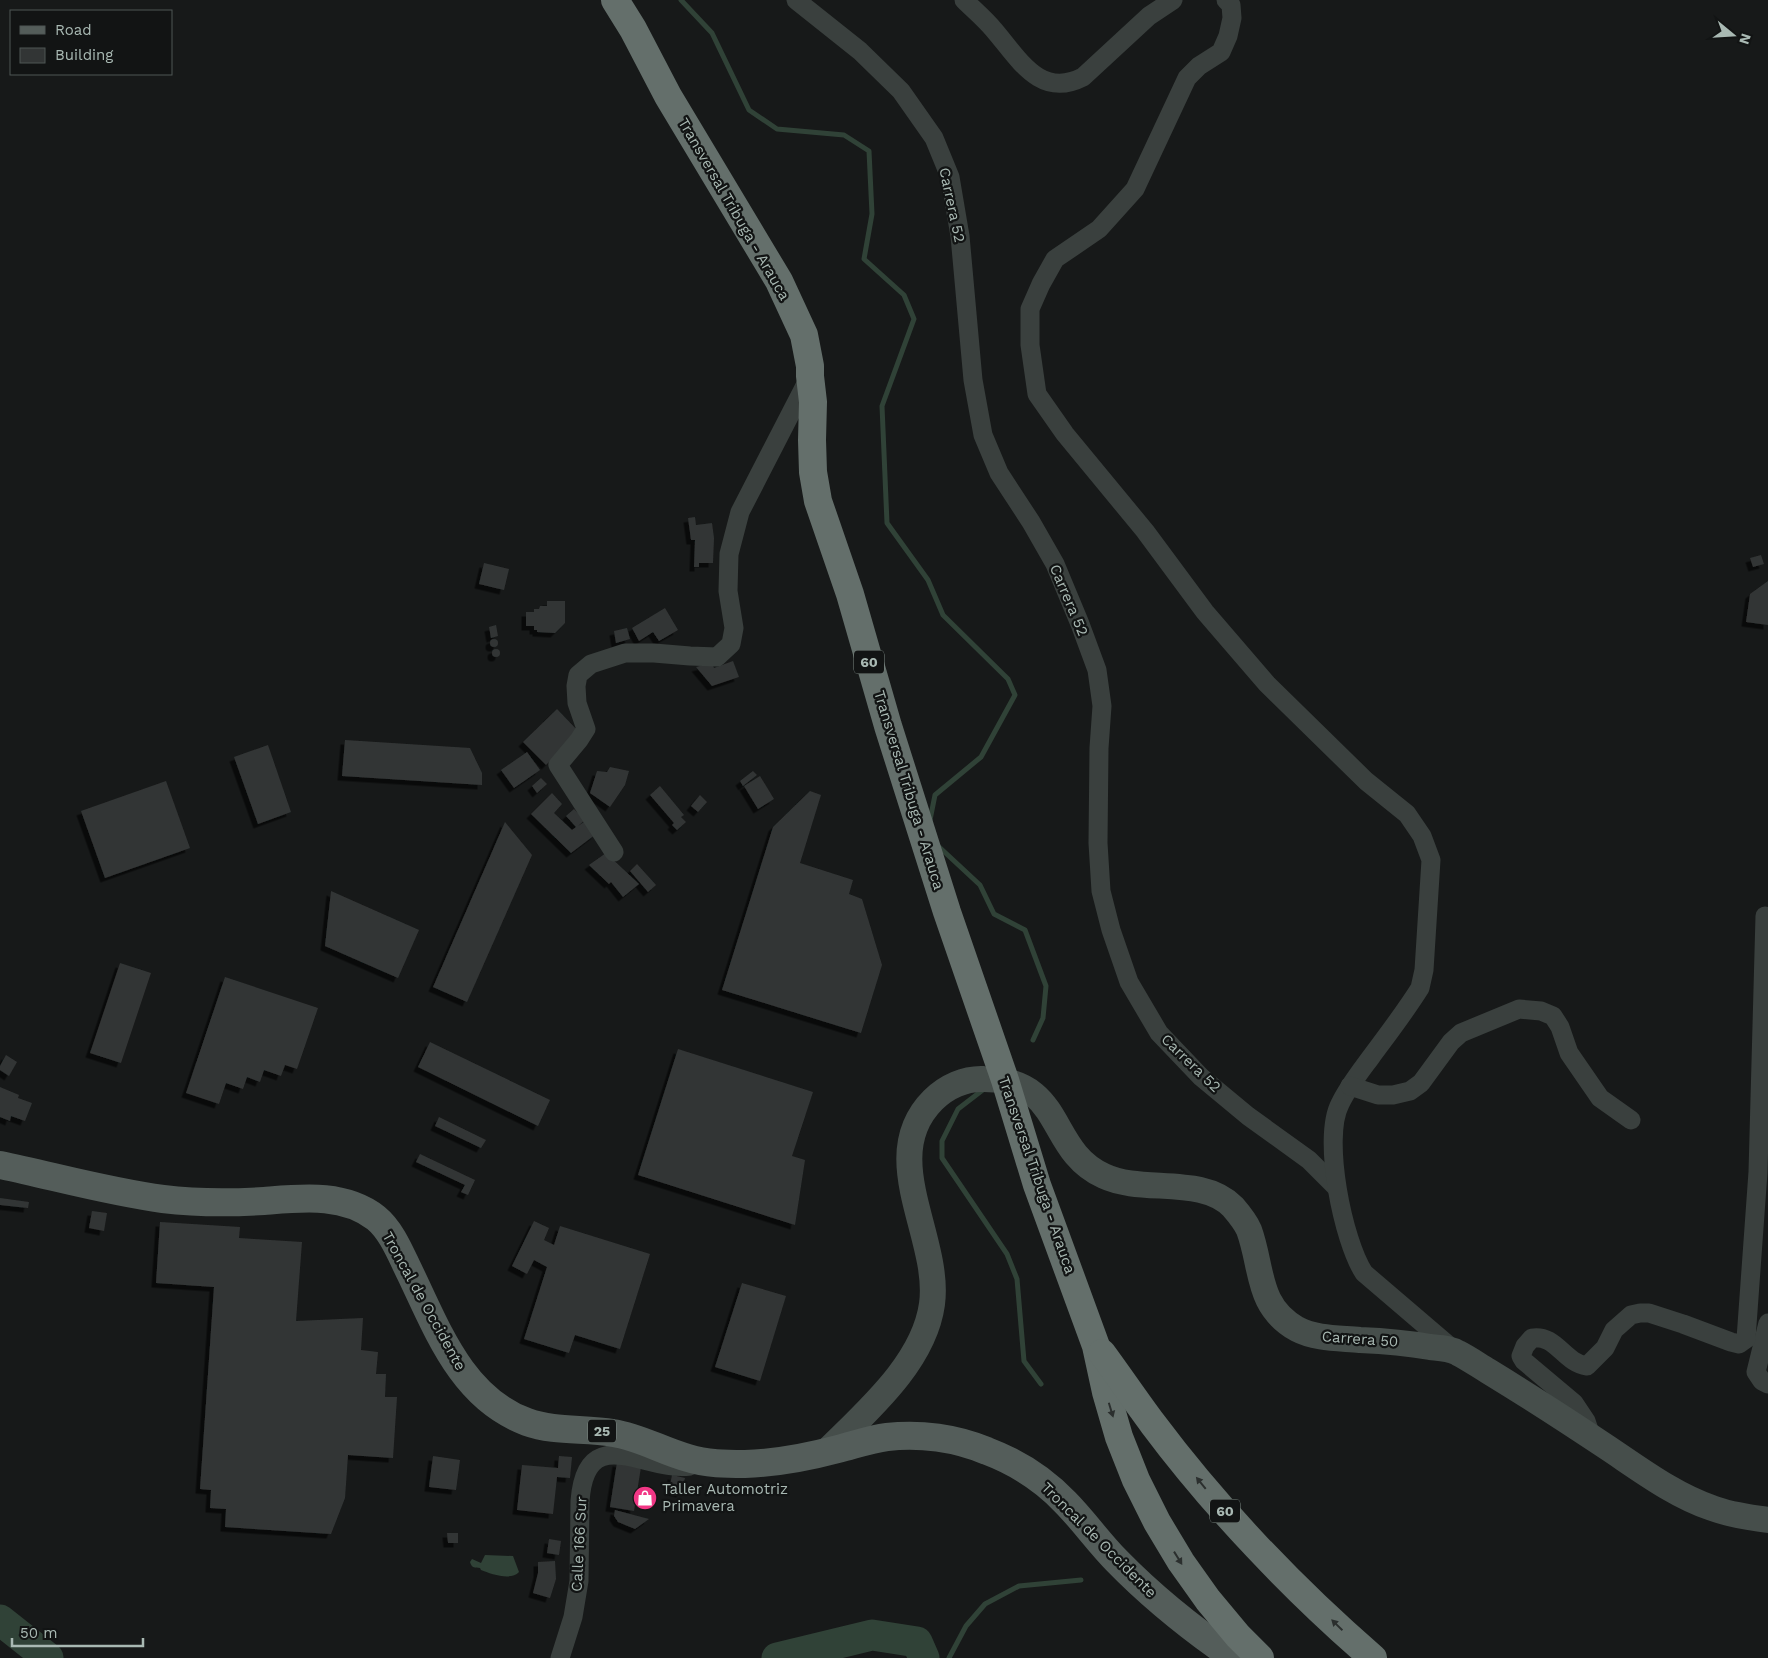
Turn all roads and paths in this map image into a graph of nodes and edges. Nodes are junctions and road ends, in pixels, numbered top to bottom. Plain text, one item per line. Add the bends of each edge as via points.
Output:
1 (615, 0) edge
2 (796, 0) edge
3 (964, 0) edge
4 (1173, 0) edge
5 (1226, 0) edge
6 (810, 376) junction
7 (614, 852) dead end
8 (1765, 916) dead end
9 (1004, 1080) junction
10 (1350, 1086) junction
11 (1631, 1120) dead end
12 (0, 1165) edge
13 (1336, 1187) junction
14 (1768, 1323) edge
15 (1096, 1346) junction
16 (1454, 1350) junction
17 (1768, 1384) edge
18 (1591, 1436) junction
19 (826, 1452) junction
20 (711, 1463) junction
21 (1768, 1520) edge
22 (560, 1658) edge
23 (1234, 1658) edge
24 (1260, 1658) edge
25 (1374, 1658) edge

1 - 6 highway, Transversal Tribuga - Arauca / 60 via 779,282 804,335
2 - 13 street, Carrera 52 via 860,51 901,91 934,138 950,177 960,236 973,380 983,435 998,473 1055,564 1097,670 1102,706 1098,843 1101,891 1129,982 1159,1033 1201,1077 1309,1160
3 - 4 street via 992,27 1031,74 1061,84 1083,77 1150,16
5 - 10 street via 1232,18 1221,52 1187,78 1135,189 1099,229 1055,259 1030,309 1030,345 1037,394 1205,612 1267,684 1366,781 1407,814 1422,836 1431,860 1420,988
6 - 7 street via 740,512 729,554 728,591 734,628 731,644 717,657 625,653 590,664 578,675 577,703 586,729 552,770
6 - 9 highway, Transversal Tribuga - Arauca / 60 via 814,402 813,472 818,501 850,594 947,912
8 - 18 street via 1758,1172 1746,1339 1740,1344 1731,1342 1640,1312 1631,1315 1614,1330 1605,1348 1586,1366 1576,1363 1549,1340 1532,1338 1521,1356 1524,1361 1574,1402
9 - 15 highway, Transversal Tribuga - Arauca / 60 via 1037,1186
9 - 16 main road, Carrera 50 via 1025,1087 1040,1098 1074,1151 1086,1165 1106,1177 1203,1191 1231,1205 1248,1228 1267,1298 1276,1311 1299,1330 1316,1336
9 - 19 main road, Carrera 50 via 978,1078 948,1088 920,1116 912,1134 908,1157 930,1264 932,1304 927,1324 906,1365 880,1399
10 - 11 street via 1378,1095 1410,1091 1461,1033 1519,1009 1541,1011 1553,1016 1569,1052 1600,1098
10 - 13 street via 1335,1122
12 - 20 main road, Troncal de Occidente / 25 via 163,1199 236,1202 303,1198 337,1200 348,1204 375,1218 386,1229 449,1353 489,1401 538,1426 612,1432 649,1442 692,1460
13 - 16 street via 1356,1262 1364,1273
14 - 17 street via 1756,1372
15 -> 24 highway, Transversal Tribuga - Arauca / 60 via 1119,1437 1157,1522 1208,1600
25 -> 15 highway, Transversal Tribuga - Arauca / 60 via 1282,1572 1216,1500 1154,1425
16 - 18 main road, Carrera 50
18 - 21 main road, Carrera 50 via 1680,1495 1714,1509
19 - 20 main road, Troncal de Occidente / 25 via 788,1460
19 - 23 main road, Troncal de Occidente / 25 via 885,1437 911,1436 964,1443 1007,1459 1046,1485 1067,1504 1096,1539 1174,1614
20 - 22 street, Calle 166 Sur via 680,1467 623,1455 608,1455 594,1462 581,1487 579,1582 573,1617

